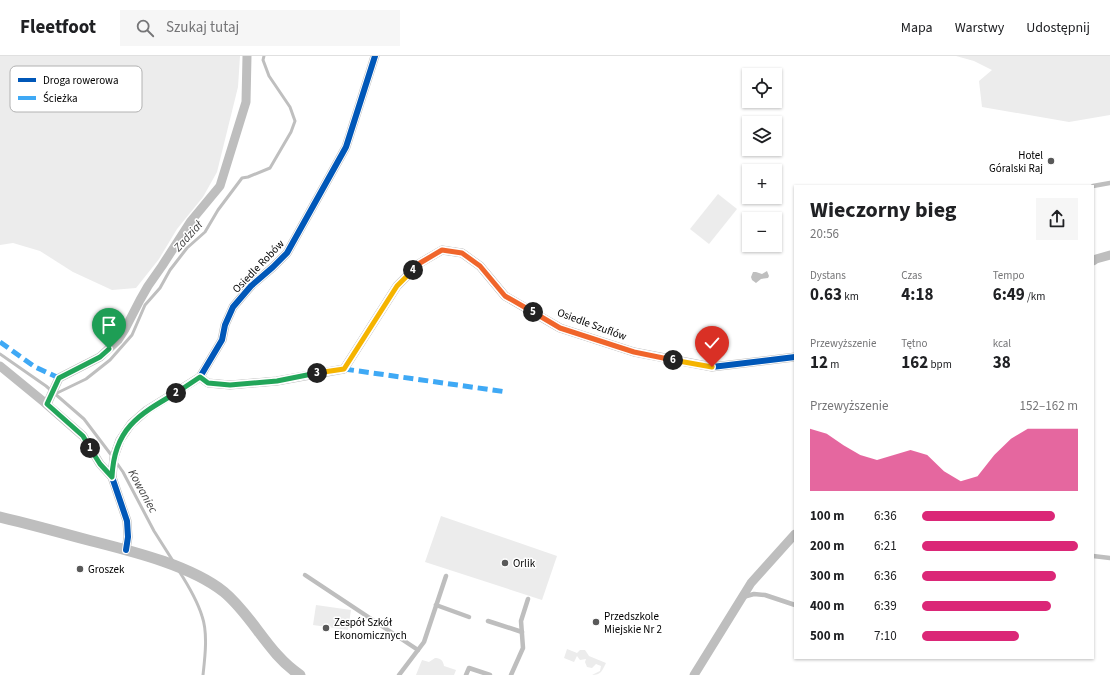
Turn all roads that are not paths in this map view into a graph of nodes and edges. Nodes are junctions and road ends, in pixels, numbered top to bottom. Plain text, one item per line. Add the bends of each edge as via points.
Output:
1 (246, 56) edge
2 (374, 56) edge
3 (1110, 183) edge
4 (1094, 186) edge
5 (1110, 255) edge
6 (1094, 260) edge
7 (794, 357) edge
8 (0, 366) edge
9 (200, 377) junction
10 (47, 404) junction
11 (112, 477) junction
12 (0, 517) edge
13 (794, 535) edge
14 (126, 550) junction
15 (1094, 556) edge
16 (1110, 558) edge
17 (305, 575) dead end
18 (446, 576) dead end
19 (742, 598) junction
20 (528, 599) dead end
21 (436, 605) junction
22 (794, 605) edge
23 (469, 617) dead end
24 (488, 621) dead end
25 (522, 632) junction
26 (418, 650) junction
27 (300, 675) edge
28 (399, 675) edge
29 (466, 675) edge
30 (490, 675) edge
31 (511, 675) edge
32 (694, 675) edge

1 - 10 street via 246,102 220,186 191,221 148,286 118,340 100,357 59,378
2 - 9 street, Osiedle Robów via 346,147 287,253 251,286 233,307 222,340
3 - 4 lane
5 - 6 street
7 - 9 street, Osiedle Szuflów via 712,367 634,352 560,328 505,296 480,266 462,253 442,250 420,263 397,286 344,369 277,381 230,385 208,383
8 - 10 street
9 - 11 street, Osiedle Robów via 147,410 131,424 117,448
10 - 11 street via 83,436 100,464
11 - 14 street, Osiedle Robów via 127,521
12 - 14 street
13 - 19 street via 751,583
14 - 27 street via 195,574 211,583 232,600 278,656
15 - 16 lane
17 - 26 lane
18 - 21 lane
19 - 22 lane via 754,594
19 - 32 street
20 - 25 lane via 521,621
21 - 23 lane
21 - 26 lane via 424,642
24 - 25 lane
25 - 31 lane via 522,648
26 - 28 lane
29 - 30 lane via 469,668

